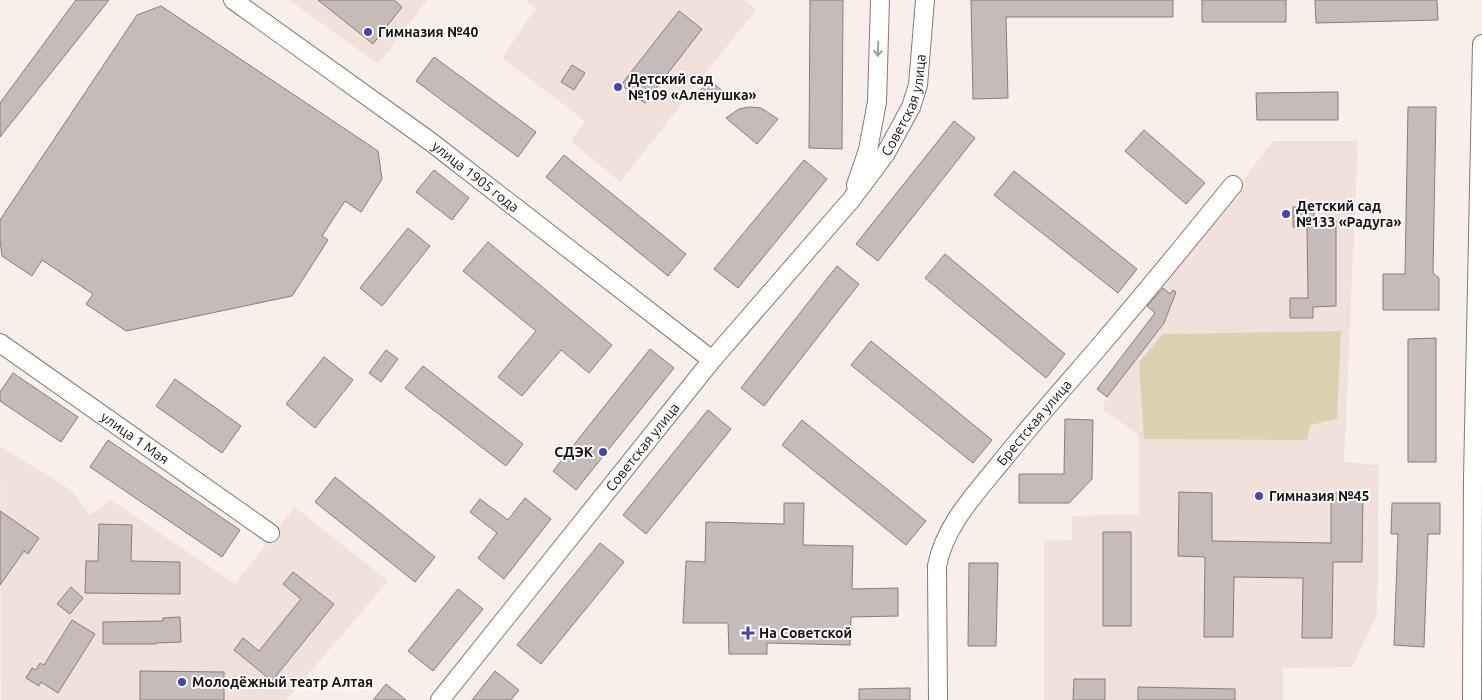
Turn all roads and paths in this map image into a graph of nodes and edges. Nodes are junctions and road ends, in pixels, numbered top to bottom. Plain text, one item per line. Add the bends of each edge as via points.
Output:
1 (233, 0) edge
2 (880, 0) edge
3 (925, 0) edge
4 (1482, 44) edge
5 (1232, 185) dead end
6 (851, 200) junction
7 (0, 344) edge
8 (712, 360) junction
9 (1477, 502) edge
10 (270, 533) dead end
11 (440, 700) edge
12 (938, 700) edge
13 (1472, 700) edge

1 - 8 street, улица 1905 года via 431,142
2 -> 6 street, Советская улица via 877,102 868,150
3 - 6 street, Советская улица via 918,85 911,107 886,153
4 - 9 street
5 - 12 street, Брестская улица via 1164,271 973,496 945,539 937,566
6 - 8 street, Советская улица
7 - 10 street, улица 1 Мая
8 - 11 street, Советская улица
9 - 13 street

